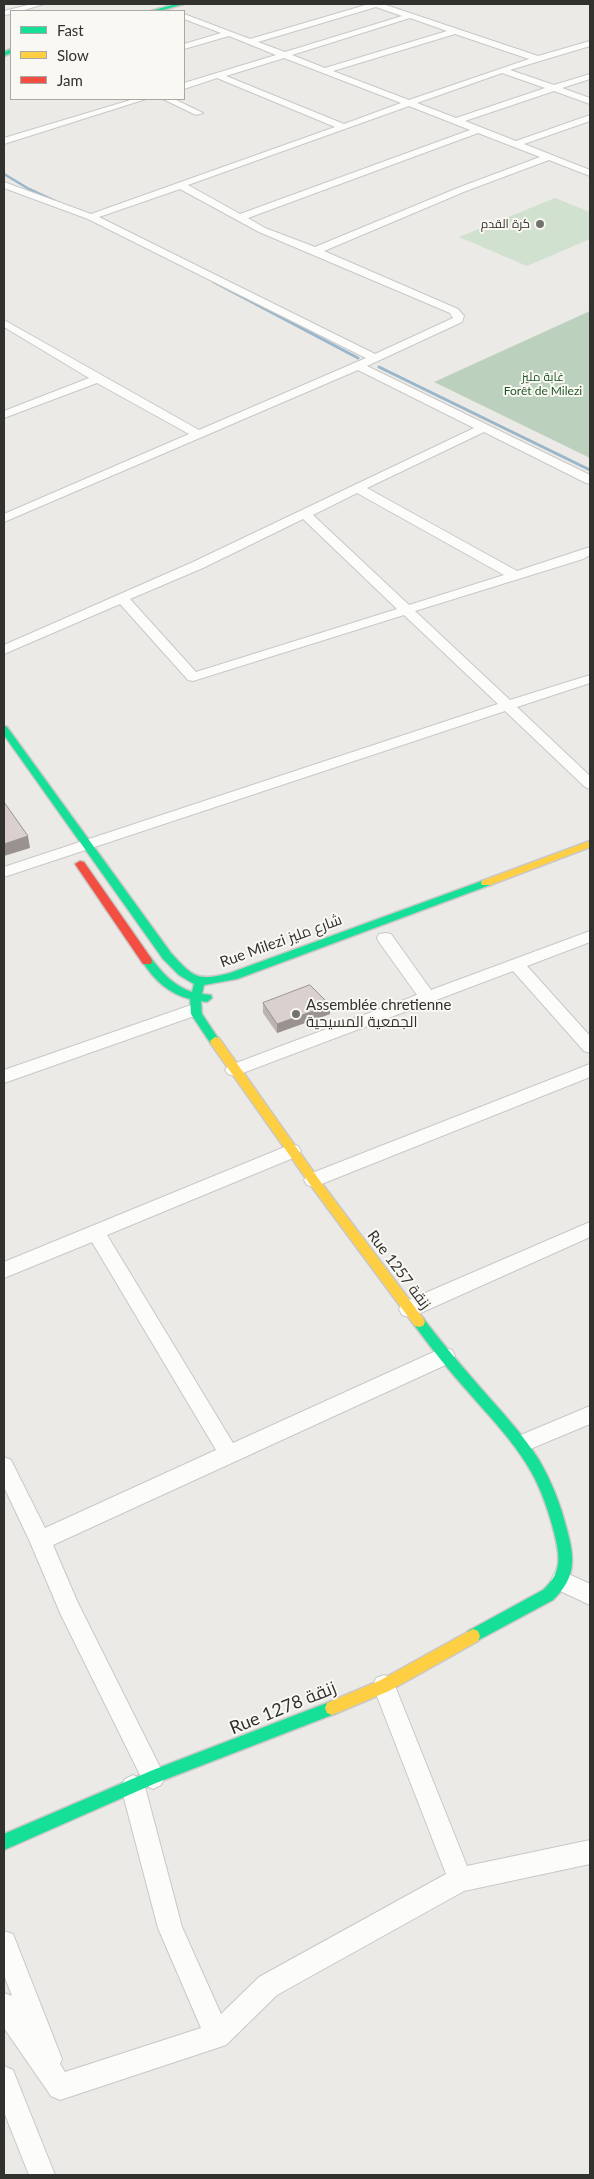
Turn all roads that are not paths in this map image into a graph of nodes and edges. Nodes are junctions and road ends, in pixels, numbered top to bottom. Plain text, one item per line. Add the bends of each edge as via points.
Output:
1 (40, 4) edge
2 (181, 4) edge
3 (194, 4) edge
4 (376, 4) edge
5 (16, 10) edge
6 (167, 10) edge
7 (169, 10) edge
8 (185, 16) edge
9 (409, 16) junction
10 (455, 31) junction
11 (231, 34) junction
12 (252, 41) junction
13 (590, 43) edge
14 (185, 47) edge
15 (284, 54) junction
16 (538, 59) junction
17 (326, 70) junction
18 (502, 70) junction
19 (219, 76) junction
20 (590, 76) edge
21 (185, 86) edge
22 (552, 88) junction
23 (139, 100) edge
24 (169, 100) edge
25 (590, 101) edge
26 (412, 104) junction
27 (199, 113) dead end
28 (590, 118) edge
29 (457, 121) junction
30 (344, 127) junction
31 (477, 130) junction
32 (4, 141) edge
33 (516, 144) junction
34 (548, 157) junction
35 (590, 173) edge
36 (4, 185) edge
37 (182, 186) junction
38 (91, 217) junction
39 (240, 218) junction
40 (315, 251) junction
41 (7, 328) edge
42 (375, 358) junction
43 (358, 366) junction
44 (98, 379) junction
45 (4, 415) edge
46 (483, 428) junction
47 (197, 434) junction
48 (590, 480) edge
49 (359, 489) junction
50 (305, 514) junction
51 (4, 518) edge
52 (590, 551) edge
53 (514, 575) junction
54 (122, 598) junction
55 (408, 609) junction
56 (4, 650) edge
57 (590, 679) edge
58 (506, 706) junction
59 (4, 729) edge
60 (590, 784) edge
61 (590, 844) edge
62 (89, 846) junction
63 (68, 847) junction
64 (4, 872) edge
65 (590, 936) edge
66 (385, 938) dead end
67 (517, 965) junction
68 (200, 982) junction
69 (222, 995) dead end
70 (428, 998) junction
71 (194, 1005) junction
72 (590, 1047) edge
73 (234, 1070) junction
74 (590, 1070) edge
75 (4, 1077) edge
76 (292, 1151) junction
77 (313, 1180) junction
78 (590, 1229) edge
79 (96, 1233) junction
80 (4, 1270) edge
81 (409, 1309) junction
82 (444, 1356) junction
83 (590, 1415) edge
84 (523, 1443) junction
85 (229, 1454) junction
86 (4, 1466) edge
87 (40, 1540) junction
88 (562, 1581) junction
89 (590, 1595) edge
90 (384, 1686) junction
91 (143, 1782) junction
92 (4, 1842) edge
93 (590, 1852) edge
94 (460, 1880) junction
95 (4, 1943) edge
96 (4, 2006) edge
97 (217, 2036) junction
98 (4, 2079) edge
99 (60, 2087) junction
100 (42, 2175) edge

1 - 5 street
2 - 6 street
3 - 7 street
4 - 9 street
4 - 12 street
8 - 11 street
9 - 10 street
9 - 15 street
10 - 16 street
10 - 17 street
11 - 12 street
11 - 14 street
12 - 15 street
13 - 16 street
15 - 17 street
15 - 19 street
16 - 18 street
17 - 26 street
18 - 22 street
18 - 26 street
19 - 21 street
19 - 30 street
20 - 22 street
22 - 25 street
22 - 29 street
23 - 32 street
24 - 27 street
26 - 29 street
26 - 30 street
28 - 33 street
29 - 31 street
30 - 37 street
31 - 33 street
31 - 39 street
33 - 34 street
34 - 35 street
34 - 40 street
36 - 38 street
37 - 38 street
37 - 39 street
38 - 42 street
39 - 40 street
40 - 42 street via 454,311 459,316 458,320
41 - 44 street
42 - 43 street
43 - 46 street
43 - 47 street
44 - 45 street
44 - 47 street
46 - 48 street
46 - 49 street
47 - 51 street
49 - 50 street
49 - 53 street
50 - 54 street
50 - 55 street
52 - 53 street
53 - 55 street
54 - 55 street via 193,677
54 - 56 street
55 - 58 street
57 - 58 street
58 - 60 street
58 - 62 street
59 - 62 street
61 - 68 street, Rue Milezi شارع مليز via 241,973
62 - 63 street
62 - 68 street via 167,956 189,980
63 - 64 street
63 - 71 street via 154,973
65 - 67 street
66 - 70 street
67 - 70 street
67 - 72 street
68 - 71 street
69 - 71 street
70 - 73 street
71 - 73 street, Rue 1257 زنقة
71 - 75 street
73 - 76 street, Rue 1257 زنقة
74 - 77 street
76 - 77 street, Rue 1257 زنقة
76 - 79 street
77 - 81 street, Rue 1257 زنقة
78 - 81 street
79 - 80 street
79 - 85 street
81 - 82 street, Rue 1257 زنقة
82 - 84 street, Rue 1257 زنقة
82 - 85 street
83 - 84 street
84 - 88 street, Rue 1257 زنقة via 545,1482 555,1510 565,1570
85 - 87 street
86 - 87 street
87 - 91 street
88 - 89 street
88 - 90 street, Rue 1278 زنقة via 548,1595
90 - 91 street, Rue 1278 زنقة
90 - 94 street
91 - 92 street, Rue 1278 زنقة
91 - 97 street via 170,1928
93 - 94 street
94 - 97 street via 268,1986
95 - 99 street
96 - 99 street
97 - 99 street
98 - 100 street

